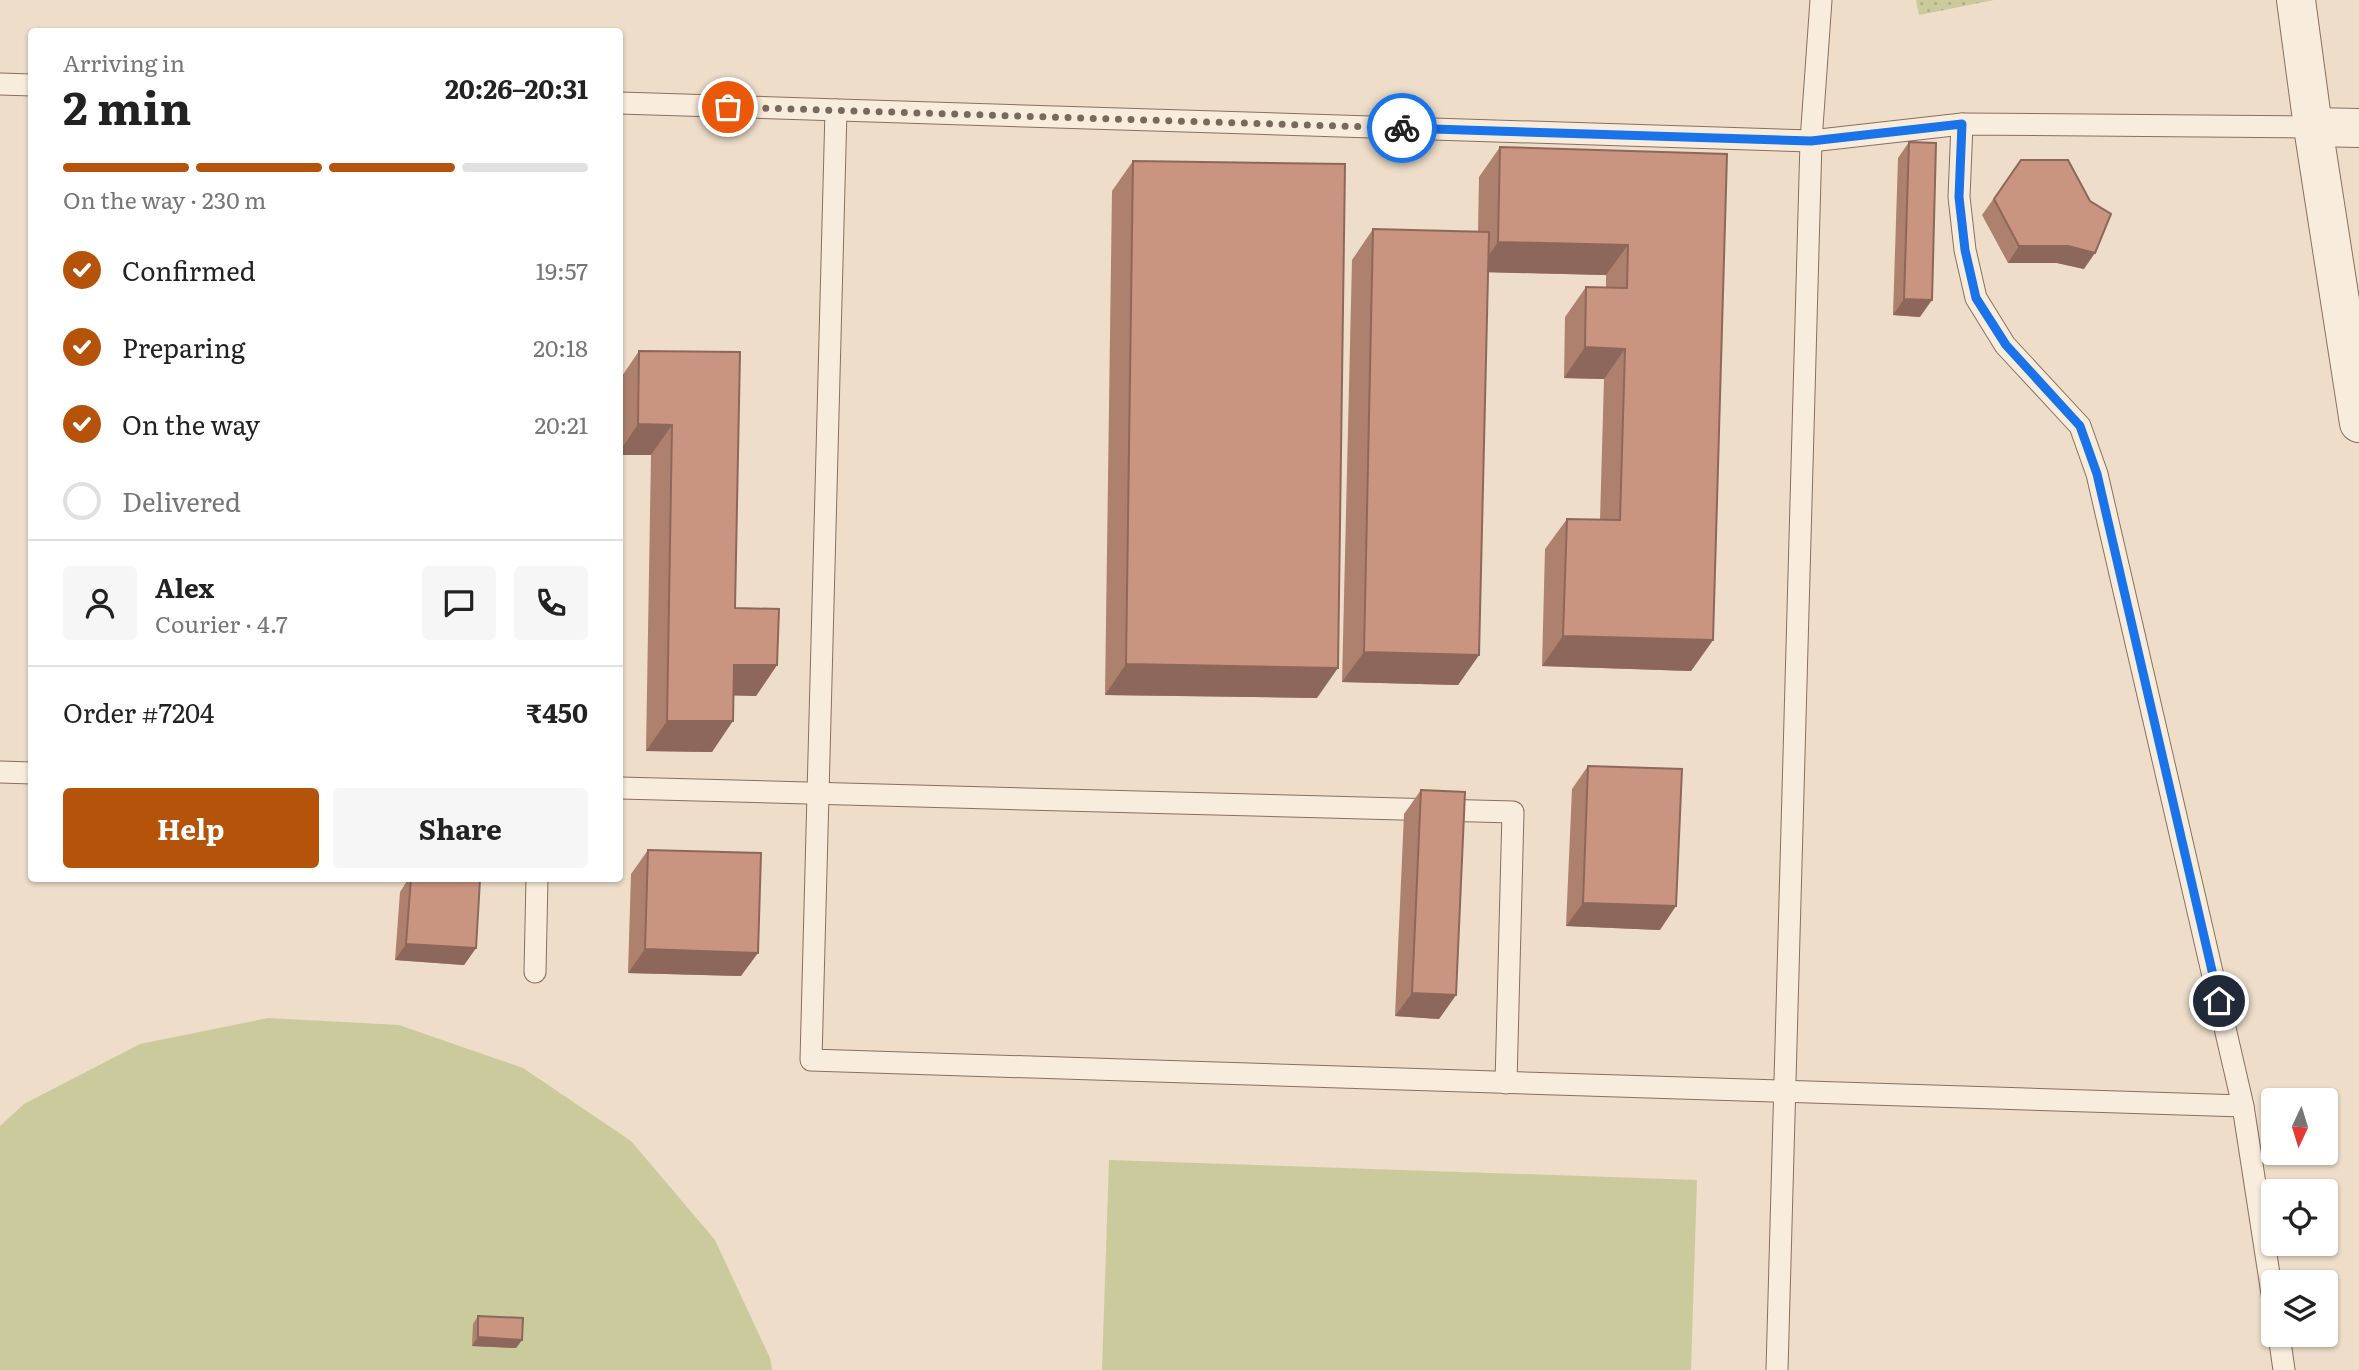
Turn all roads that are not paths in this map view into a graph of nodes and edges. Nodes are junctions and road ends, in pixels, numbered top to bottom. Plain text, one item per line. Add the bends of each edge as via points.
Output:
1 (1821, 0) edge
2 (2297, 0) edge
3 (0, 84) edge
4 (28, 85) edge
5 (623, 103) edge
6 (836, 110) junction
7 (1962, 124) junction
8 (2313, 127) junction
9 (2359, 128) edge
10 (1811, 141) junction
11 (2359, 423) edge
12 (0, 772) edge
13 (28, 773) edge
14 (623, 788) edge
15 (818, 793) junction
16 (537, 882) edge
17 (535, 972) dead end
18 (1506, 1083) junction
19 (1785, 1091) junction
20 (2244, 1106) junction
21 (2269, 1270) edge
22 (2281, 1347) edge
23 (1777, 1370) edge
24 (2284, 1370) edge

1 - 10 lane
2 - 8 street
3 - 4 lane
5 - 6 lane
6 - 10 lane
6 - 15 lane
7 - 8 lane
7 - 10 lane
7 - 20 lane via 1959,197 1976,298 2006,345 2080,426 2097,474
8 - 9 street
8 - 11 street
10 - 19 lane
12 - 13 lane
14 - 15 lane
15 - 18 lane via 811,1060
15 - 18 lane via 1513,812
16 - 17 lane
18 - 19 lane
19 - 20 lane
19 - 23 lane
20 - 21 lane
22 - 24 lane

